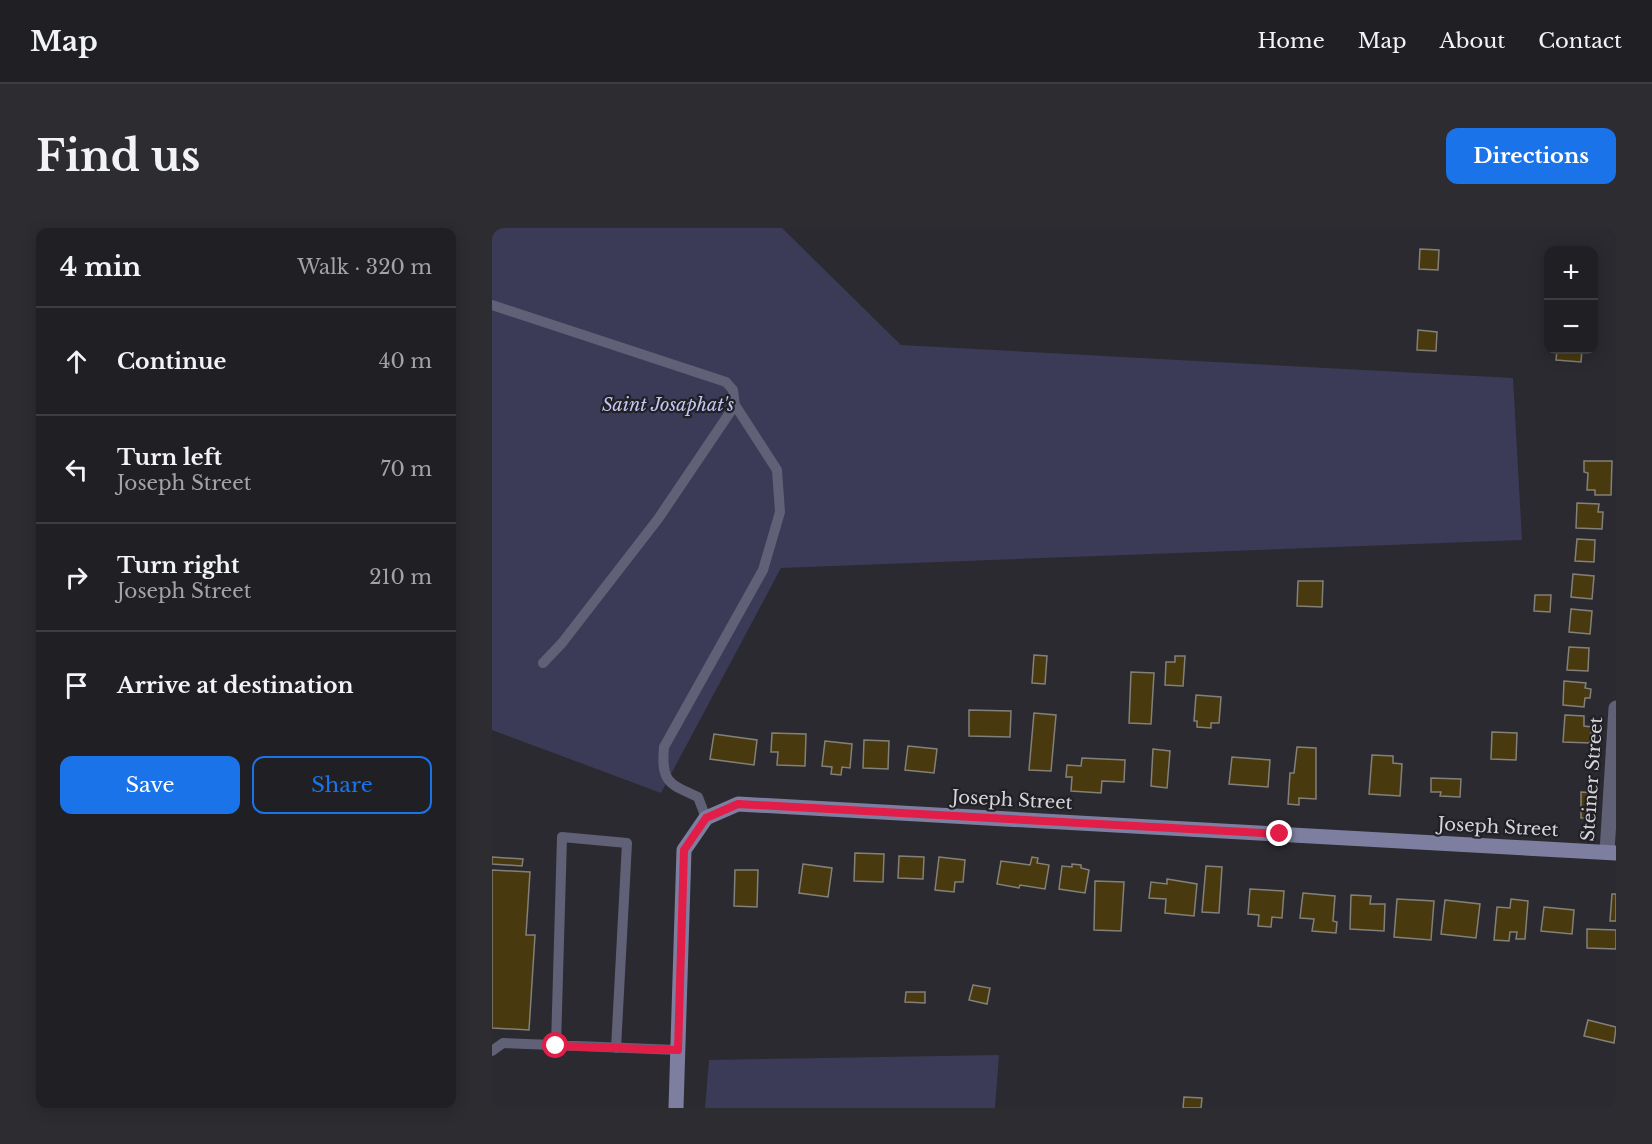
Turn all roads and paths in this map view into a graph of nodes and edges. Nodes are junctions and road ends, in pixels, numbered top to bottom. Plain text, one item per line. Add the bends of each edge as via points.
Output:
1 (492, 305) edge
2 (735, 405) junction
3 (543, 663) dead end
4 (1616, 708) edge
5 (706, 818) junction
6 (1611, 853) edge
7 (556, 1046) junction
8 (616, 1048) junction
9 (678, 1050) junction
10 (492, 1051) edge
11 (676, 1108) edge

1 - 2 lane via 726,382 733,390
2 - 3 lane via 658,519
2 - 5 lane via 777,470 780,512 763,570 664,747 663,769 674,787 698,797
4 - 6 street, Steiner Street
5 - 6 street, Joseph Street via 738,804
5 - 9 street via 684,850
7 - 8 lane
7 - 8 lane via 561,837 627,843
7 - 10 lane via 503,1043
8 - 9 lane
9 - 11 street

